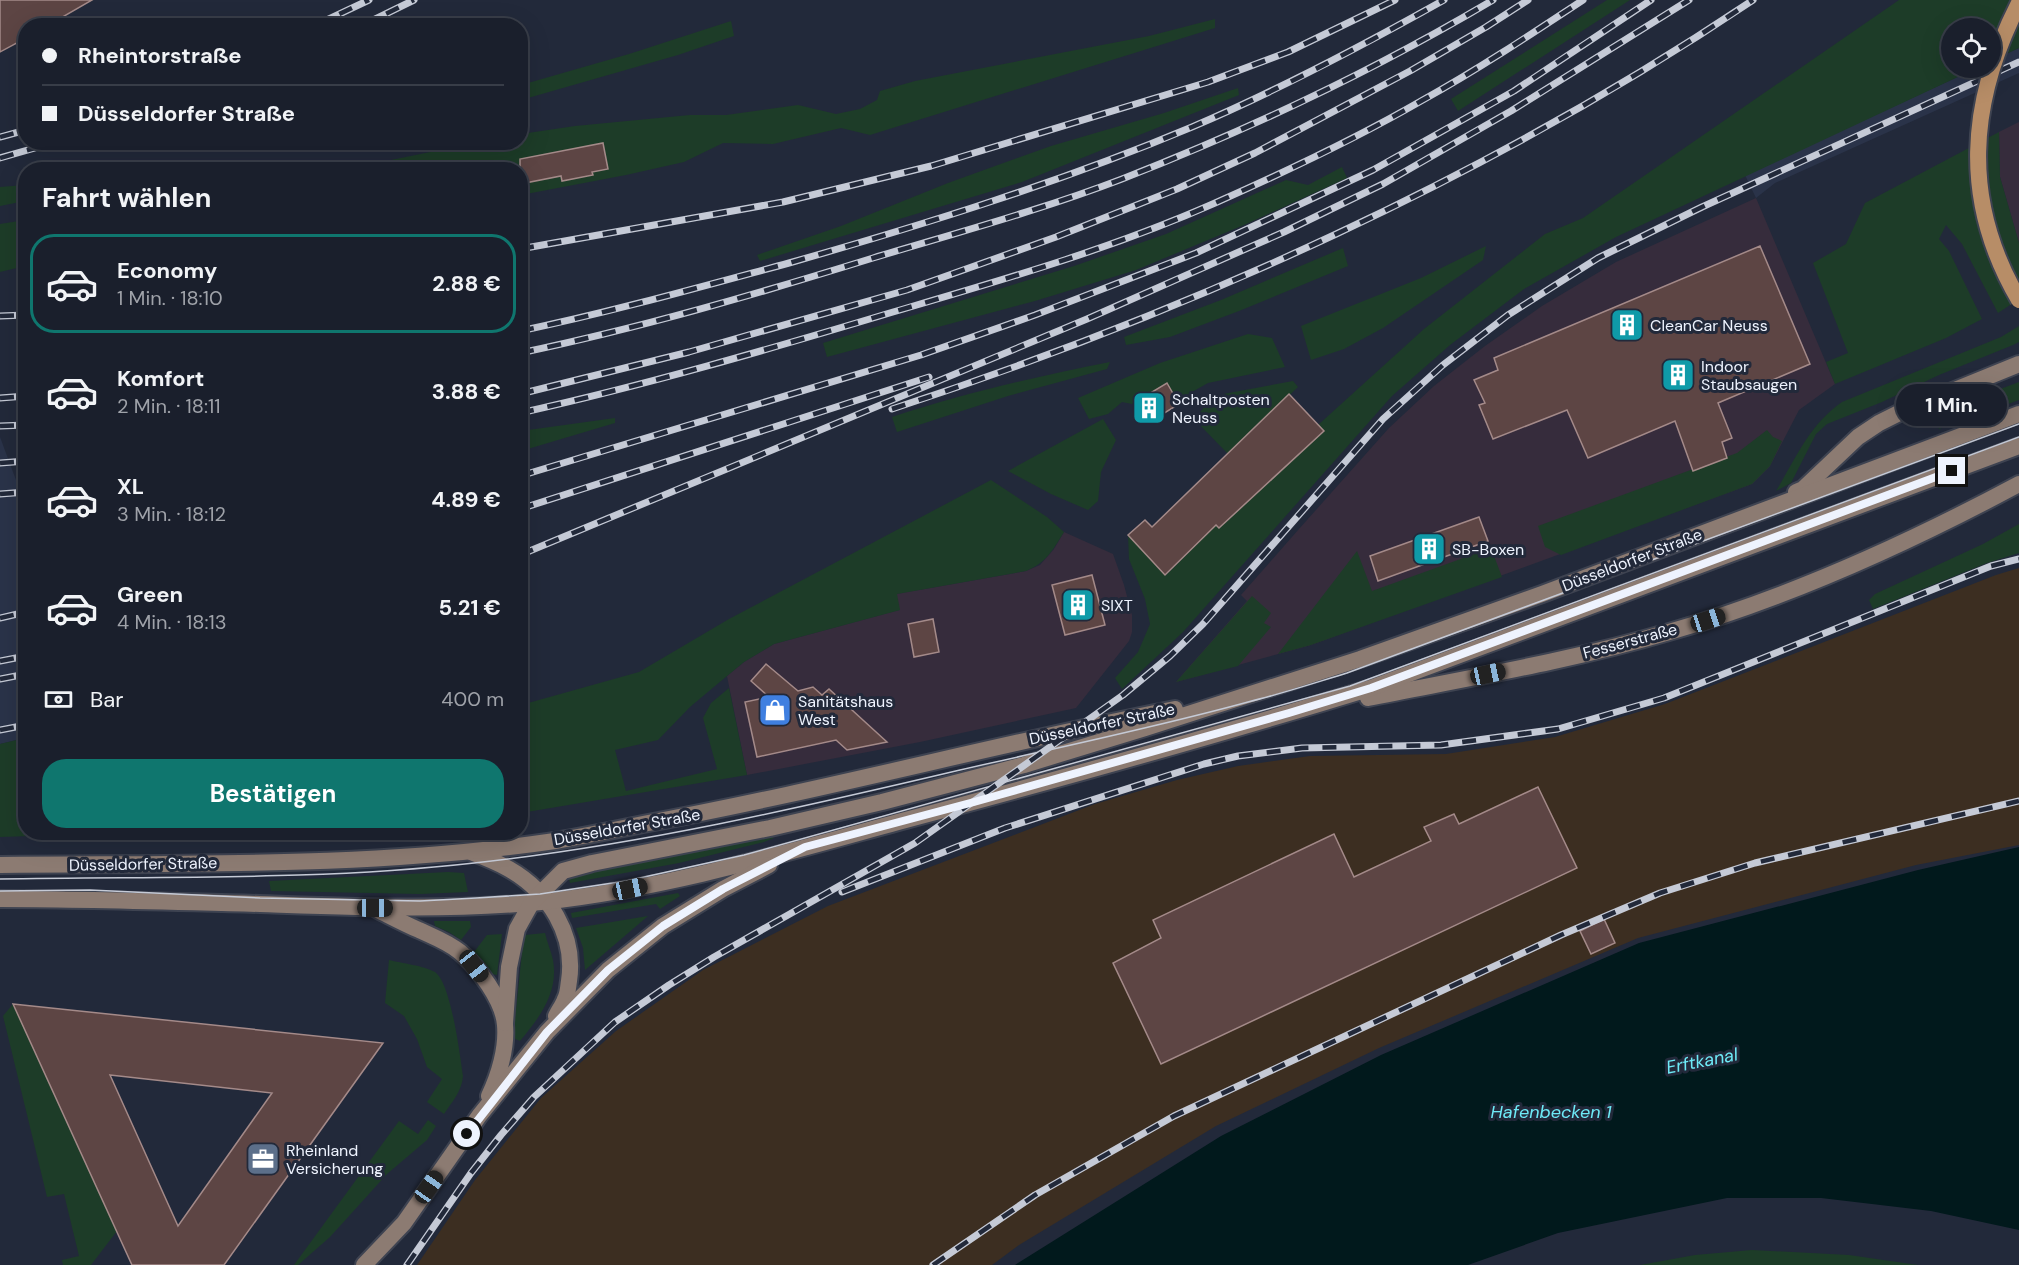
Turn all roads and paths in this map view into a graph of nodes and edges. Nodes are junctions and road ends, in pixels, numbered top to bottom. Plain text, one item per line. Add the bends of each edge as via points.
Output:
1 (2019, 3) edge
2 (2019, 300) edge
3 (2019, 364) edge
4 (2019, 414) edge
5 (2019, 446) edge
6 (2019, 484) edge
7 (1736, 521) junction
8 (1243, 696) junction
9 (1289, 713) junction
10 (805, 847) junction
11 (470, 852) junction
12 (0, 865) edge
13 (0, 899) edge
14 (539, 899) junction
15 (375, 908) junction
16 (505, 1023) junction
17 (547, 1032) junction
18 (479, 1116) junction
19 (364, 1265) edge

1 - 2 main road, bridge via 1992,68 1983,101 1978,148 1980,195 1989,236
3 - 7 main road via 1879,423 1858,437 1803,489
4 - 7 main road, Düsseldorfer Straße
5 - 9 main road, Düsseldorfer Straße via 1371,688
6 - 9 main road, Fesserstraße via 1897,547 1831,575 1658,635 1569,657
7 - 8 main road, Düsseldorfer Straße via 1360,659
8 - 11 main road, Düsseldorfer Straße via 1065,731 723,810
8 - 14 main road, Düsseldorfer Straße via 1024,765 826,815 563,871
9 - 10 main road, Düsseldorfer Straße
10 - 14 main road, Düsseldorfer Straße via 630,889
10 - 17 main road via 723,889 663,926 608,970
11 - 12 main road, Düsseldorfer Straße via 320,862
11 - 14 main road via 510,869
13 - 15 main road, Düsseldorfer Straße
14 - 15 main road, Düsseldorfer Straße via 476,906
14 - 16 main road, Düsseldorfer Straße via 517,929 509,967
14 - 17 main road via 562,925 569,948 566,997
15 - 16 main road via 460,952 488,984
16 - 18 main road, Düsseldorfer Straße via 500,1067
17 - 18 main road
18 - 19 main road via 404,1223

